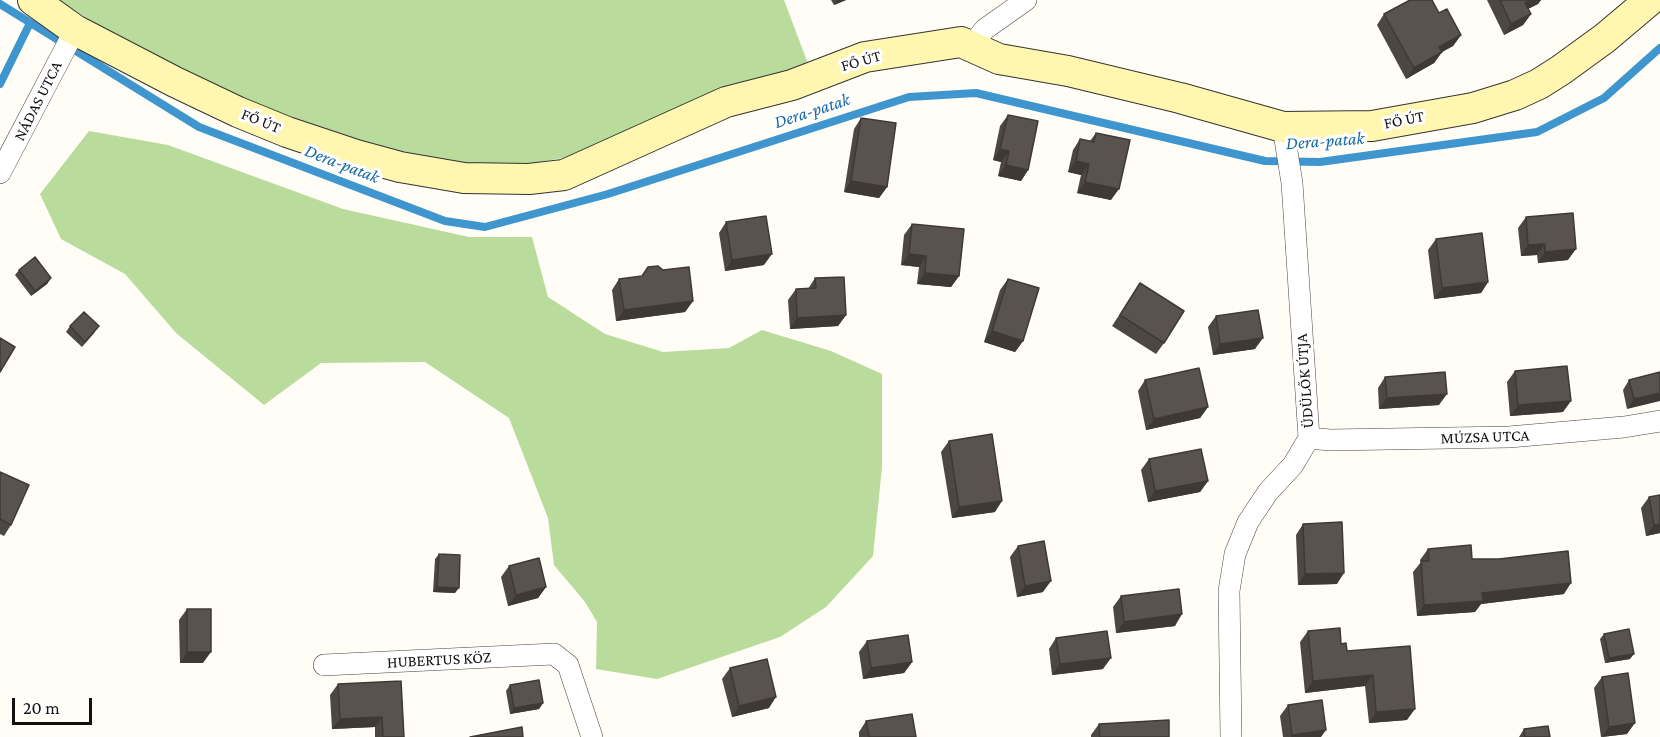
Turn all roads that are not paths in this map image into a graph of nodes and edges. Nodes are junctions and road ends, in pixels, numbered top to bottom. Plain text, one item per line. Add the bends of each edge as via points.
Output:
1 (33, 0) edge
2 (1026, 0) edge
3 (1650, 0) edge
4 (73, 34) junction
5 (961, 42) junction
6 (1284, 136) junction
7 (0, 173) edge
8 (1660, 420) edge
9 (1309, 438) junction
10 (324, 665) dead end
11 (592, 737) edge
12 (1231, 737) edge

1 - 4 main road, FŐ ÚT
2 - 5 street via 974,42
3 - 6 main road, FŐ ÚT via 1561,70 1515,95 1473,108 1372,126
4 - 5 main road, FŐ ÚT via 287,132 389,164 464,178 535,179 564,175 726,102 792,85 865,57
4 - 7 street, NÁDAS UTCA
5 - 6 main road, FŐ ÚT via 999,59 1180,98
6 - 9 street, ÜDÜLŐK ÚTJA via 1292,183
8 - 9 street, MÚZSA UTCA via 1509,437
9 - 12 street, ÜDÜLŐK ÚTJA via 1248,522 1235,554 1229,591
10 - 11 street, HUBERTUS KÖZ via 554,654 568,665

